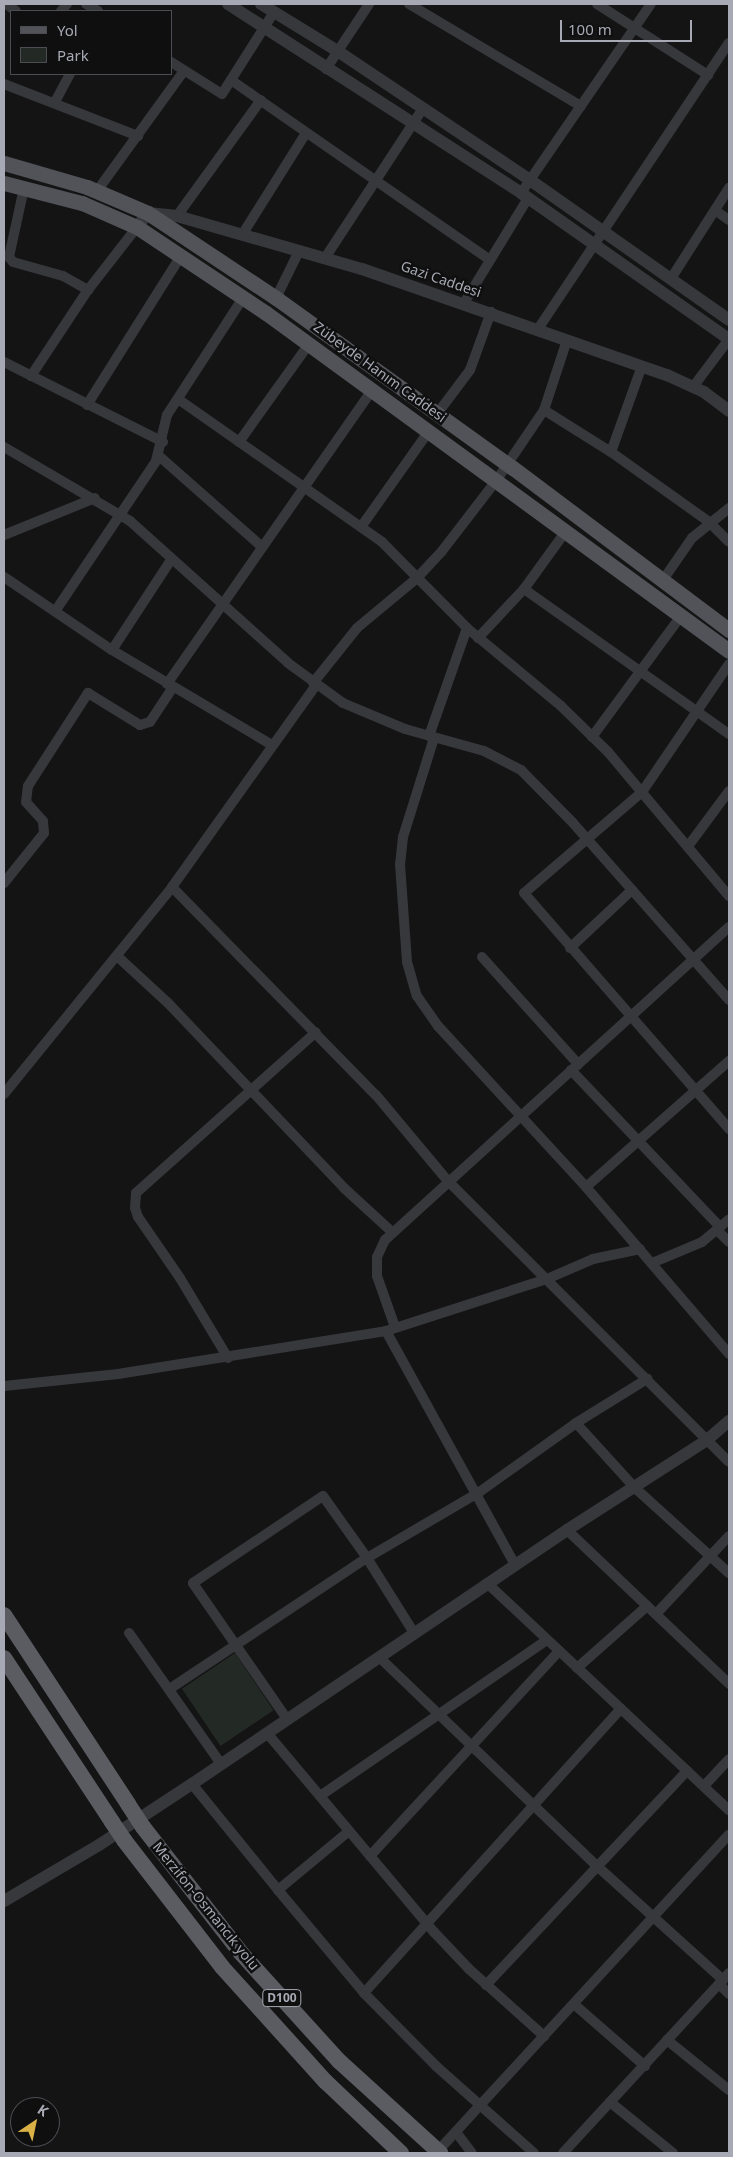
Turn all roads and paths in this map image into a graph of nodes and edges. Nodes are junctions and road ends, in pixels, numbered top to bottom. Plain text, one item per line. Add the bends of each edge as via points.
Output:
1 (228, 4) edge
2 (261, 4) edge
3 (369, 4) edge
4 (409, 4) edge
5 (596, 4) edge
6 (651, 4) edge
7 (274, 12) junction
8 (635, 28) junction
9 (264, 29) junction
10 (729, 45) edge
11 (339, 52) junction
12 (172, 63) edge
13 (326, 69) junction
14 (184, 71) junction
15 (69, 75) edge
16 (708, 75) junction
17 (231, 80) junction
18 (4, 84) edge
19 (261, 100) junction
20 (55, 102) junction
21 (581, 106) junction
22 (423, 108) junction
23 (413, 124) junction
24 (306, 133) junction
25 (138, 136) junction
26 (4, 163) edge
27 (530, 180) junction
28 (373, 181) junction
29 (4, 183) edge
30 (24, 188) junction
31 (729, 188) edge
32 (97, 191) junction
33 (524, 195) junction
34 (715, 210) junction
35 (148, 213) junction
36 (177, 216) junction
37 (729, 220) edge
38 (137, 227) junction
39 (603, 230) junction
40 (242, 235) junction
41 (596, 244) junction
42 (299, 251) junction
43 (181, 256) junction
44 (325, 258) junction
45 (489, 259) junction
46 (672, 277) junction
47 (88, 290) junction
48 (243, 298) junction
49 (276, 298) junction
50 (464, 303) junction
51 (491, 312) junction
52 (729, 320) edge
53 (538, 329) junction
54 (729, 339) edge
55 (567, 340) junction
56 (309, 344) junction
57 (4, 362) edge
58 (642, 366) junction
59 (31, 376) junction
60 (693, 387) junction
61 (372, 390) junction
62 (178, 399) junction
63 (86, 405) junction
64 (544, 410) junction
65 (729, 412) edge
66 (437, 414) junction
67 (429, 431) junction
68 (163, 442) junction
69 (239, 442) junction
70 (4, 447) edge
71 (611, 452) junction
72 (159, 456) junction
73 (506, 463) junction
74 (496, 481) junction
75 (303, 487) junction
76 (95, 498) junction
77 (729, 508) edge
78 (120, 514) junction
79 (709, 522) junction
80 (361, 527) junction
81 (566, 531) junction
82 (4, 535) edge
83 (729, 542) edge
84 (262, 546) junction
85 (171, 560) junction
86 (4, 577) edge
87 (417, 578) junction
88 (663, 580) junction
89 (524, 589) junction
90 (221, 604) junction
91 (56, 610) junction
92 (681, 616) junction
93 (467, 628) junction
94 (729, 630) edge
95 (478, 638) junction
96 (112, 650) junction
97 (729, 651) edge
98 (729, 664) edge
99 (642, 672) junction
100 (314, 684) junction
101 (170, 685) junction
102 (698, 712) junction
103 (729, 734) edge
104 (431, 737) junction
105 (592, 737) junction
106 (272, 745) junction
107 (729, 791) edge
108 (642, 792) junction
109 (587, 839) junction
110 (689, 845) junction
111 (4, 883) edge
112 (172, 887) junction
113 (632, 890) junction
114 (729, 895) edge
115 (729, 927) edge
116 (570, 948) junction
117 (117, 956) junction
118 (482, 957) dead end
119 (693, 958) junction
120 (729, 1000) edge
121 (631, 1018) junction
122 (316, 1032) junction
123 (729, 1060) edge
124 (575, 1067) junction
125 (250, 1089) junction
126 (695, 1091) junction
127 (4, 1094) edge
128 (520, 1114) junction
129 (729, 1129) edge
130 (639, 1140) junction
131 (448, 1181) junction
132 (586, 1187) junction
133 (729, 1219) edge
134 (719, 1228) junction
135 (392, 1232) junction
136 (729, 1242) edge
137 (640, 1249) junction
138 (652, 1263) junction
139 (547, 1279) junction
140 (390, 1329) junction
141 (729, 1354) edge
142 (228, 1358) junction
143 (647, 1379) junction
144 (4, 1386) edge
145 (729, 1420) edge
146 (576, 1423) junction
147 (707, 1440) junction
148 (729, 1462) edge
149 (634, 1487) junction
150 (478, 1493) junction
151 (567, 1530) junction
152 (729, 1536) edge
153 (711, 1556) junction
154 (367, 1558) junction
155 (515, 1564) junction
156 (729, 1573) edge
157 (487, 1583) junction
158 (647, 1606) junction
159 (656, 1614) junction
160 (4, 1615) edge
161 (129, 1633) dead end
162 (414, 1633) junction
163 (546, 1640) junction
164 (235, 1644) junction
165 (559, 1651) junction
166 (380, 1656) junction
167 (4, 1658) edge
168 (577, 1668) junction
169 (729, 1684) edge
170 (170, 1688) junction
171 (621, 1709) junction
172 (438, 1715) junction
173 (287, 1719) junction
174 (268, 1733) junction
175 (471, 1746) junction
176 (729, 1759) edge
177 (221, 1764) junction
178 (687, 1770) junction
179 (192, 1784) junction
180 (704, 1786) junction
181 (320, 1796) junction
182 (533, 1804) junction
183 (729, 1810) edge
184 (349, 1831) junction
185 (729, 1834) edge
186 (370, 1856) junction
187 (597, 1866) junction
188 (278, 1890) junction
189 (4, 1901) edge
190 (653, 1917) junction
191 (428, 1925) junction
192 (724, 1979) edge
193 (486, 1984) junction
194 (364, 1993) junction
195 (729, 1994) edge
196 (575, 2005) junction
197 (544, 2036) junction
198 (667, 2040) junction
199 (645, 2066) junction
200 (729, 2090) edge
201 (610, 2102) junction
202 (481, 2106) junction
203 (456, 2132) junction
204 (439, 2152) edge
205 (401, 2153) edge
206 (472, 2153) edge
207 (534, 2153) edge
208 (563, 2153) edge
209 (673, 2153) edge

1 - 9 street
2 - 7 street
3 - 11 street
4 - 21 street
5 - 8 street
6 - 8 street
7 - 9 street
7 - 11 street
8 - 16 street
8 - 21 street
9 - 13 street
9 - 17 street
10 - 16 street
11 - 13 street
11 - 22 street
12 - 14 street
13 - 23 street
14 - 17 street via 222,94
14 - 25 street
15 - 20 street
16 - 39 street
17 - 19 street
18 - 20 street
19 - 24 street
19 - 36 street
20 - 25 street
21 - 27 street
22 - 23 street
22 - 27 street
23 - 28 street
23 - 33 street
24 - 28 street
24 - 40 street
25 - 32 street
26 - 32 main road, Zübeyde Hanım Caddesi
27 - 33 street
27 - 39 street
28 - 44 street
28 - 45 street
29 - 30 main road
30 - 38 main road via 82,203
30 - 47 street via 9,257 13,262 63,276
31 - 34 street
32 - 35 main road, Zübeyde Hanım Caddesi
33 - 41 street
33 - 45 street
34 - 37 street
34 - 46 street
35 - 36 street, Gazi Caddesi
35 - 38 street
35 - 49 main road, Zübeyde Hanım Caddesi
36 - 40 street, Gazi Caddesi
38 - 43 main road
38 - 47 street
39 - 41 street
39 - 46 street
40 - 42 street, Gazi Caddesi
41 - 53 street
41 - 54 street
42 - 44 street, Gazi Caddesi
42 - 49 street
43 - 48 main road
43 - 63 street
44 - 50 street, Gazi Caddesi
45 - 50 street
46 - 52 street
47 - 59 street
48 - 56 main road
48 - 62 street
49 - 66 main road, Zübeyde Hanım Caddesi
50 - 51 street, Gazi Caddesi
51 - 53 street, Gazi Caddesi
51 - 66 street via 470,370
53 - 55 street, Gazi Caddesi
54 - 60 street
55 - 58 street, Gazi Caddesi
55 - 64 street
56 - 61 main road
56 - 69 street
57 - 59 street
58 - 60 street, Gazi Caddesi
58 - 71 street
59 - 63 street
60 - 65 street, Gazi Caddesi
61 - 67 main road
61 - 75 street
62 - 68 street via 167,415
62 - 69 street
63 - 68 street
64 - 71 street
64 - 73 street
66 - 73 main road, Zübeyde Hanım Caddesi
67 - 74 main road
67 - 80 street
68 - 72 street
69 - 75 street
70 - 76 street
71 - 79 street
72 - 78 street
72 - 84 street
73 - 74 street
73 - 88 main road, Zübeyde Hanım Caddesi
74 - 81 main road
74 - 87 street
75 - 80 street
75 - 84 street
76 - 78 street
76 - 82 street
77 - 79 street
78 - 85 street
78 - 91 street
79 - 83 street
79 - 88 street via 692,538
80 - 87 street via 382,542
81 - 89 street
81 - 92 main road
84 - 90 street
85 - 90 street
85 - 96 street
86 - 91 street
87 - 93 street
87 - 100 street via 357,628
88 - 94 main road, Zübeyde Hanım Caddesi
89 - 95 street
89 - 99 street
90 - 100 street
90 - 101 street
91 - 96 street
92 - 97 main road
92 - 99 street
93 - 95 street
93 - 104 street
95 - 105 street
96 - 101 street
98 - 102 street
99 - 102 street
99 - 105 street
100 - 104 street via 343,703
100 - 106 street
101 - 106 street
101 - 111 street via 150,722 144,725 133,723 88,694 28,786 26,802 43,821 44,833
102 - 103 street
102 - 108 street
104 - 109 street via 484,751 521,770
104 - 128 street via 401,850 401,892 409,974 417,996 430,1016
105 - 108 street
106 - 112 street
107 - 110 street
108 - 109 street
108 - 110 street
109 - 113 street
109 - 116 street via 524,893
110 - 114 street
112 - 117 street
112 - 122 street
113 - 116 street
113 - 119 street
115 - 119 street
116 - 121 street
117 - 125 street via 168,1003
117 - 127 street
118 - 124 street
119 - 120 street
119 - 121 street
121 - 124 street
121 - 126 street
122 - 125 street
122 - 131 street via 376,1095
123 - 126 street
124 - 128 street
124 - 130 street
125 - 135 street via 344,1188
125 - 142 street via 136,1193 135,1201 138,1217 180,1278
126 - 129 street
126 - 130 street
128 - 131 street
128 - 132 street
130 - 132 street
130 - 134 street
131 - 135 street
131 - 139 street
132 - 137 street
133 - 134 street
134 - 136 street
134 - 138 street via 702,1242
135 - 140 street via 380,1248 376,1265
137 - 138 street
137 - 139 street via 593,1259
138 - 141 street
139 - 140 street
139 - 143 street
140 - 142 street
140 - 150 street
142 - 144 street
143 - 146 street
143 - 147 street
145 - 147 street
146 - 149 street
146 - 150 street
147 - 148 street
147 - 149 street
149 - 151 street
149 - 153 street
150 - 154 street
150 - 155 street
151 - 155 street
151 - 158 street
152 - 153 street
153 - 156 street
153 - 159 street
154 - 162 street
154 - 164 street
154 - 164 street via 323,1496 193,1583
155 - 157 street
157 - 162 street
157 - 163 street
158 - 159 street
158 - 168 street
159 - 169 street
160 - 204 highway, Merzifon-Osmancık yolu / D100, bridge via 143,1827 241,1953 338,2061
161 - 170 street
162 - 166 street
163 - 165 street
163 - 172 street
164 - 170 street
164 - 173 street
165 - 168 street
165 - 175 street
166 - 172 street
166 - 173 street
167 - 205 highway, Merzifon-Osmancık yolu / D100, bridge via 124,1840 222,1966 325,2081
168 - 171 street
170 - 177 street
171 - 178 street
171 - 182 street
172 - 175 street
172 - 181 street
173 - 174 street
174 - 177 street
174 - 181 street
175 - 182 street
175 - 186 street
176 - 180 street
177 - 179 street
178 - 180 street
178 - 187 street
179 - 188 street
179 - 189 street via 99,1845
180 - 183 street
181 - 184 street
182 - 187 street
182 - 191 street
184 - 186 street
184 - 188 street
185 - 190 street
186 - 191 street
187 - 190 street
187 - 193 street
188 - 194 street
190 - 192 street
190 - 196 street
191 - 193 street
191 - 194 street
192 - 195 street
192 - 198 street
193 - 197 street
194 - 202 street
196 - 197 street
196 - 199 street
197 - 202 street
198 - 199 street
198 - 200 street
199 - 201 street
201 - 208 street
201 - 209 street
202 - 203 street
202 - 207 street
203 - 204 street
203 - 206 street

